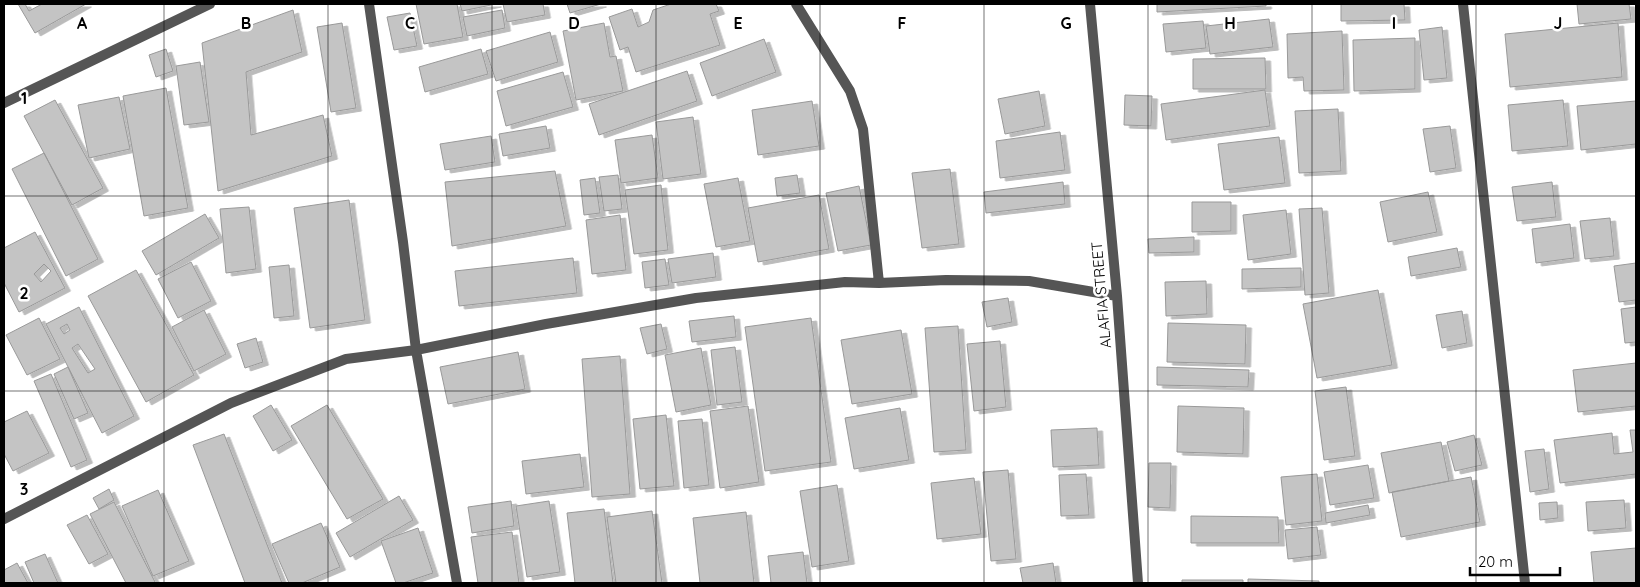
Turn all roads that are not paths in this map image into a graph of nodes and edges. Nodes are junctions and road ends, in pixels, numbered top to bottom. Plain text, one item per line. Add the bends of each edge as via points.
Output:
1 (210, 4) edge
2 (369, 4) edge
3 (796, 4) edge
4 (1090, 4) edge
5 (1463, 4) edge
6 (4, 103) edge
7 (879, 283) junction
8 (1117, 296) junction
9 (416, 350) junction
10 (4, 519) edge
11 (457, 583) edge
12 (1138, 583) edge
13 (1526, 583) edge

1 - 6 street
2 - 9 street
3 - 7 street via 850,91 863,129
4 - 8 street, ALAFIA STREET
5 - 13 street
7 - 8 street via 1029,281
7 - 9 street via 845,282 696,298
8 - 12 street, ALAFIA STREET
9 - 10 street via 346,359 230,403
9 - 11 street

